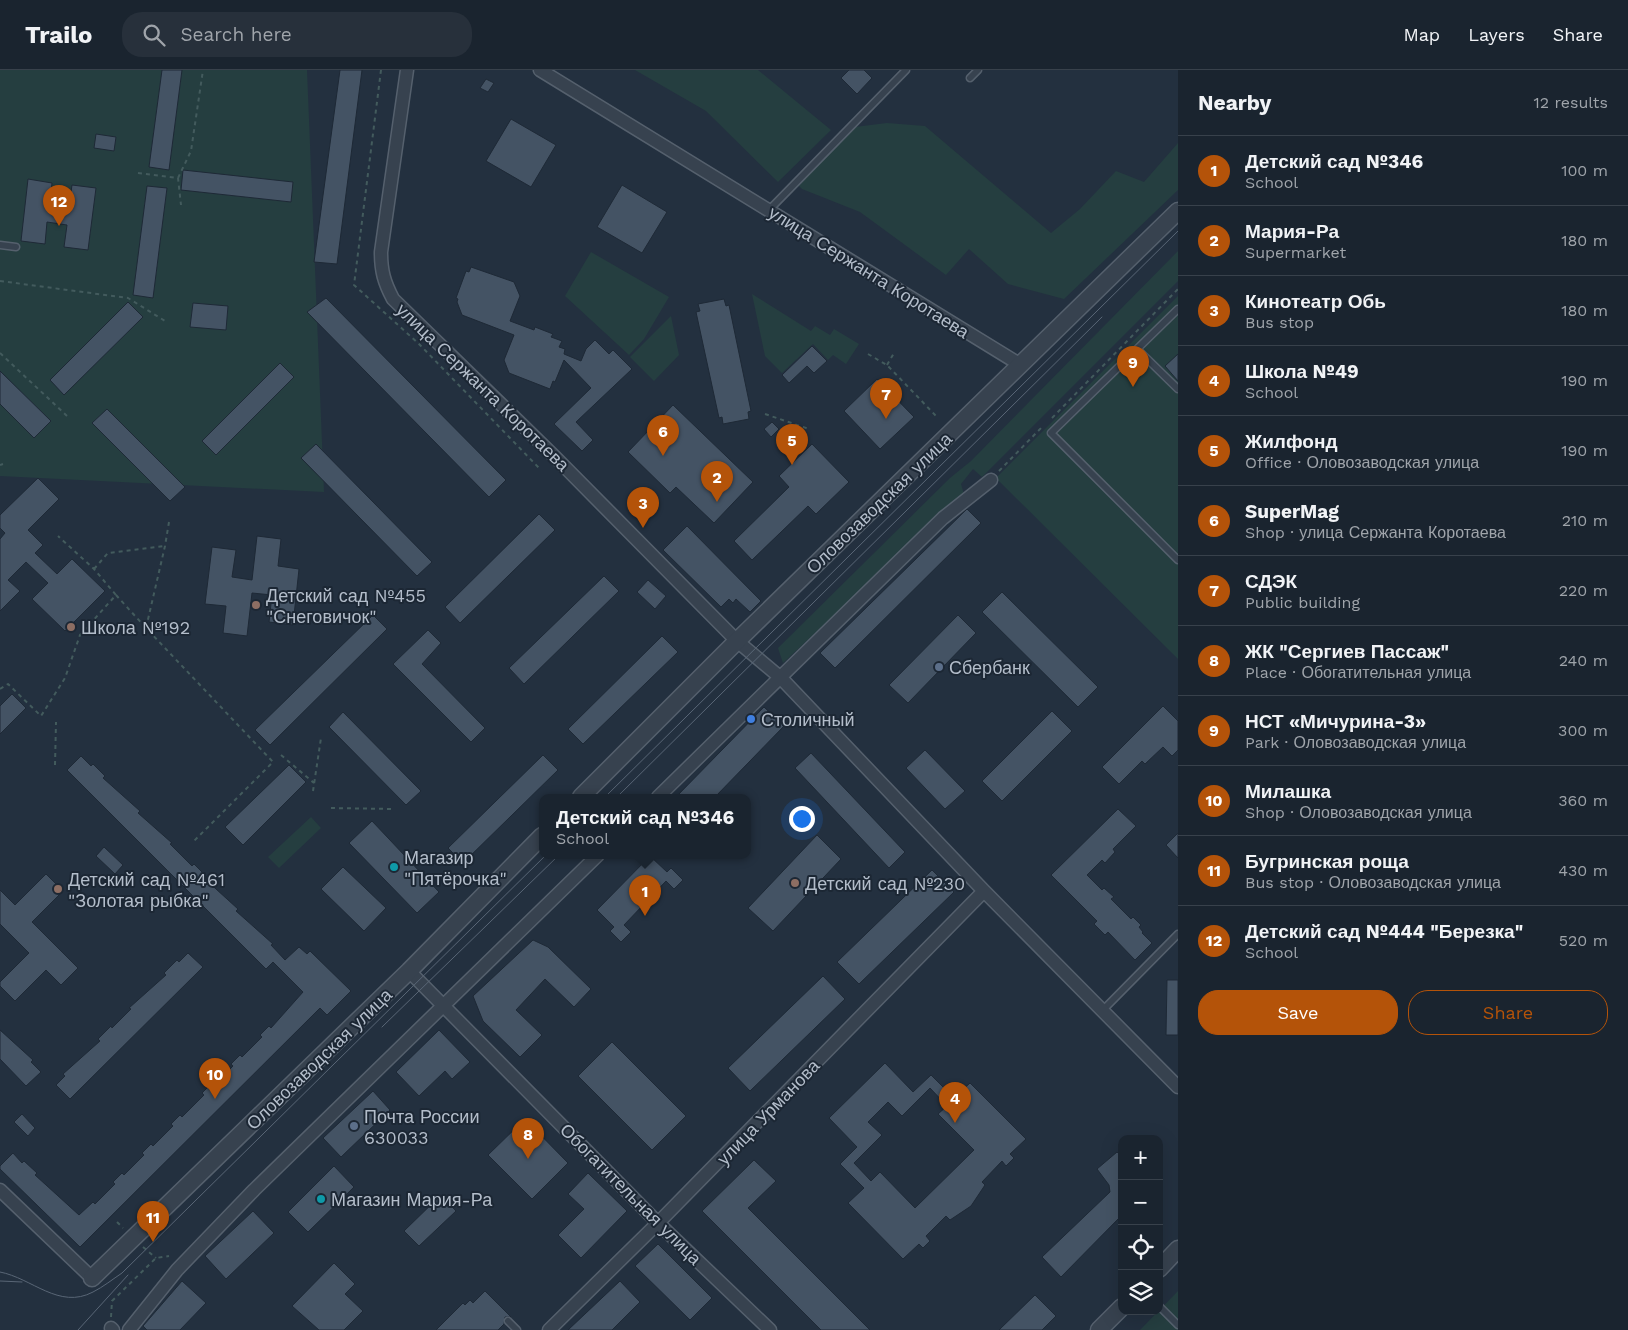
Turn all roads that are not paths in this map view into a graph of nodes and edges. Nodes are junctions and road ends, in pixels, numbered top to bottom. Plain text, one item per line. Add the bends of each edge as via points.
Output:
1 (407, 70) edge
2 (540, 70) edge
3 (906, 70) edge
4 (978, 70) edge
5 (970, 78) dead end
6 (769, 210) junction
7 (1178, 211) edge
8 (0, 245) edge
9 (16, 247) dead end
10 (1178, 309) edge
11 (1138, 349) junction
12 (1020, 364) junction
13 (1178, 389) edge
14 (990, 480) road end
15 (1178, 560) edge
16 (737, 641) junction
17 (781, 678) junction
18 (584, 794) edge
19 (661, 794) edge
20 (539, 839) edge
21 (594, 859) edge
22 (984, 891) junction
23 (1178, 934) edge
24 (409, 971) junction
25 (442, 1005) junction
26 (1102, 1011) junction
27 (1178, 1087) edge
28 (0, 1190) edge
29 (658, 1223) junction
30 (1178, 1250) edge
31 (1163, 1265) edge
32 (92, 1278) joint
33 (1163, 1310) edge
34 (1118, 1311) edge
35 (508, 1321) dead end
36 (1178, 1325) edge
37 (129, 1330) edge
38 (517, 1330) edge
39 (549, 1330) edge
40 (770, 1330) edge
41 (1099, 1330) edge

1 - 16 street, улица Сержанта Коротаева via 381,252 384,282 393,298
2 - 6 street, улица Сержанта Коротаева
3 - 6 lane
4 - 5 lane
6 - 12 street, улица Сержанта Коротаева
7 - 12 street, Оловозаводская улица
8 - 9 lane
10 - 11 lane
11 - 13 lane
11 - 15 lane via 1052,434
12 - 16 street, Оловозаводская улица
14 - 17 street via 943,518
16 - 17 street, улица Сержанта Коротаева
16 - 18 street, Оловозаводская улица
17 - 19 street
17 - 22 street, улица Сержанта Коротаева
20 - 24 street, Оловозаводская улица
21 - 25 street
22 - 26 street, улица Сержанта Коротаева
22 - 29 street, улица Урманова
23 - 26 lane
24 - 25 street, Обогатительная улица
24 - 32 street, Оловозаводская улица
25 - 29 street, Обогатительная улица
25 - 37 street via 197,1249
26 - 27 street, улица Сержанта Коротаева
28 - 32 street
29 - 39 street, улица Урманова
29 - 40 street, Обогатительная улица
30 - 31 street
33 - 36 lane
34 - 41 street
35 - 38 lane

